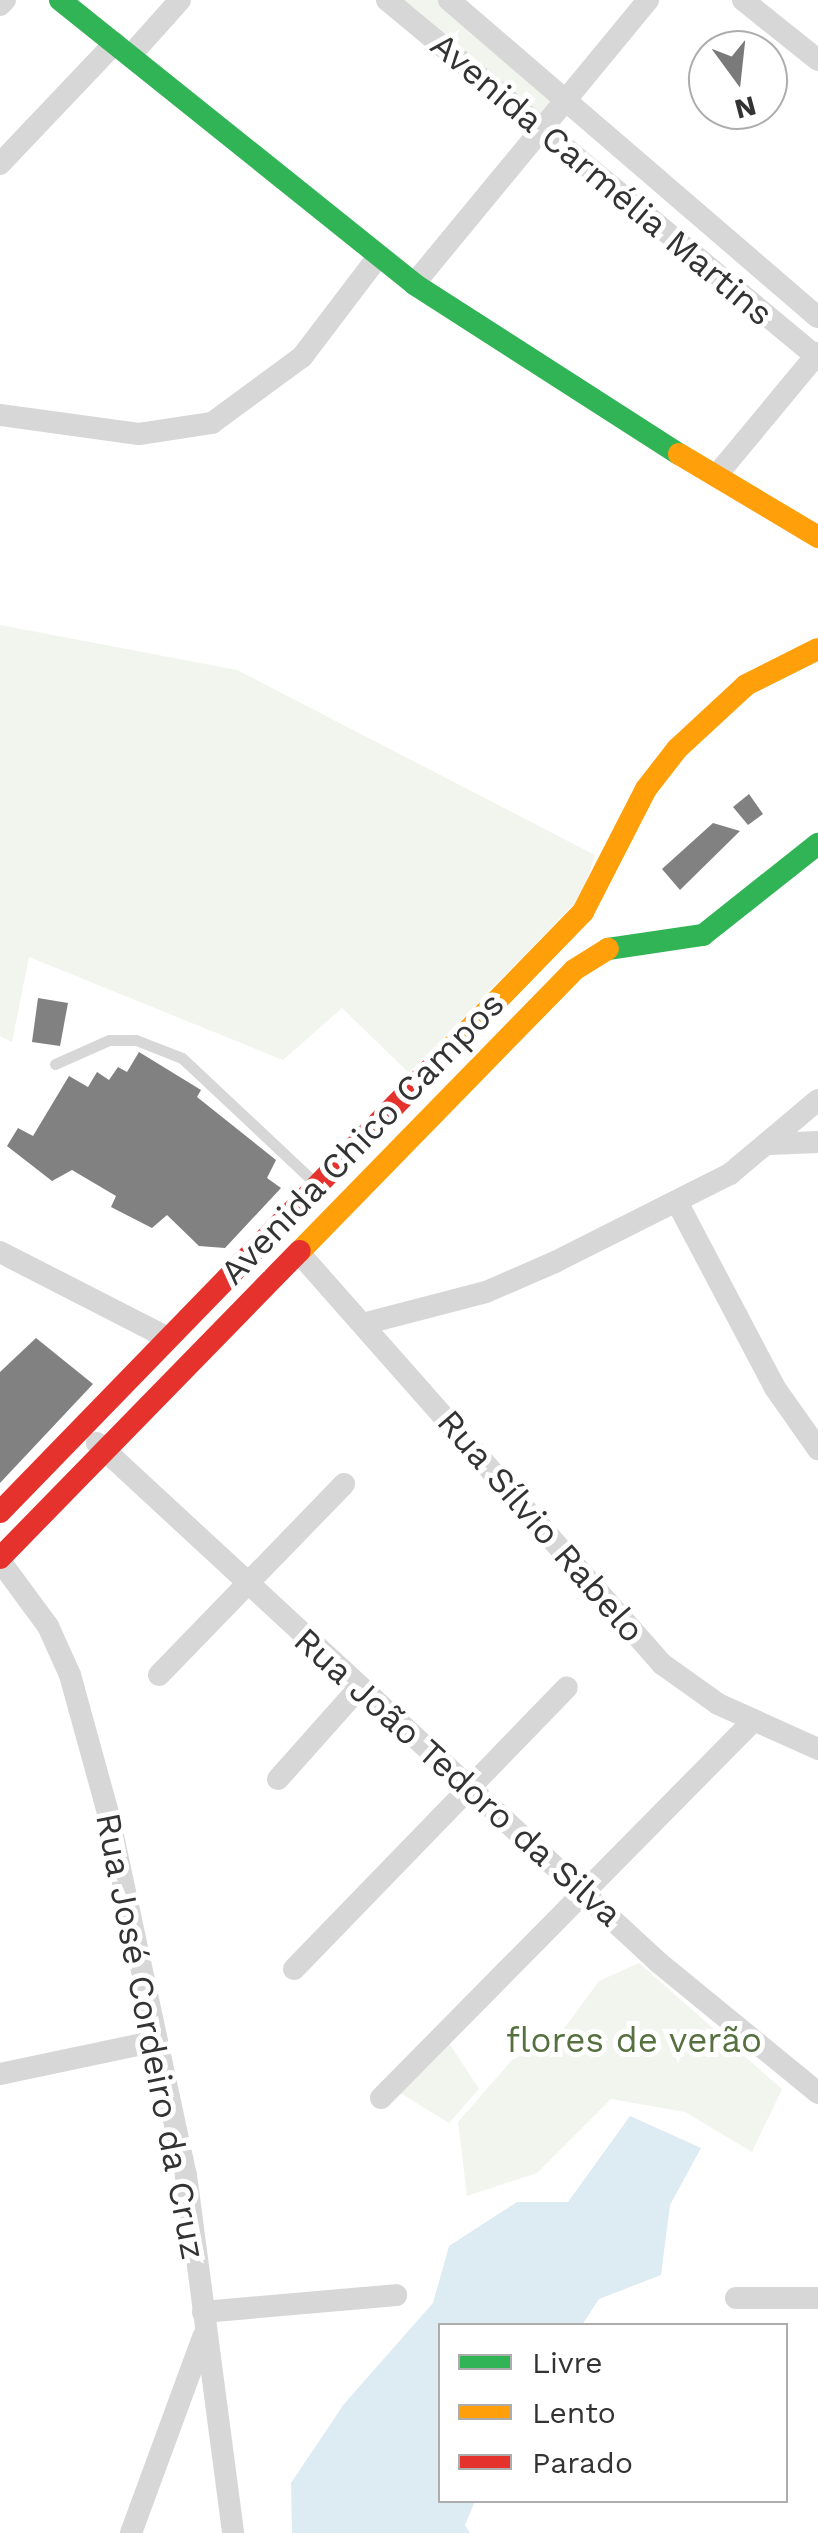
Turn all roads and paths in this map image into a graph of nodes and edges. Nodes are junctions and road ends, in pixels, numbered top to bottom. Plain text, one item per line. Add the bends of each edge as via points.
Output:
1 (60, 0) edge
2 (180, 0) edge
3 (387, 0) edge
4 (449, 0) edge
5 (648, 0) edge
6 (744, 0) edge
7 (122, 50) junction
8 (818, 60) edge
9 (561, 99) junction
10 (538, 126) junction
11 (0, 164) edge
12 (378, 257) junction
13 (414, 284) junction
14 (818, 317) edge
15 (817, 355) edge
16 (0, 416) edge
17 (716, 476) junction
18 (818, 537) edge
19 (818, 649) edge
20 (818, 844) edge
21 (55, 1064) dead end
22 (400, 1100) junction
23 (818, 1100) edge
24 (426, 1124) junction
25 (818, 1142) edge
26 (770, 1144) junction
27 (318, 1186) junction
28 (678, 1202) junction
29 (0, 1252) edge
30 (300, 1254) junction
31 (363, 1324) junction
32 (168, 1338) junction
33 (80, 1429) junction
34 (818, 1449) edge
35 (107, 1451) junction
36 (344, 1484) dead end
37 (0, 1512) edge
38 (0, 1560) edge
39 (248, 1586) junction
40 (159, 1676) dead end
41 (360, 1687) junction
42 (567, 1687) dead end
43 (752, 1722) junction
44 (818, 1749) edge
45 (278, 1779) dead end
46 (474, 1785) junction
47 (585, 1892) junction
48 (294, 1968) dead end
49 (157, 2041) junction
50 (0, 2074) edge
51 (818, 2093) edge
52 (381, 2098) dead end
53 (396, 2295) dead end
54 (736, 2298) dead end
55 (818, 2298) edge
56 (204, 2323) junction
57 (131, 2533) edge
58 (232, 2533) edge

1 - 7 street
2 - 7 street
3 - 10 street, Avenida Carmélia Martins
4 - 9 street, Avenida Carmélia Martins
5 - 9 street
6 - 8 street
7 - 11 street
7 - 12 street
9 - 10 street
9 - 14 street, Avenida Carmélia Martins
10 - 13 street
10 - 15 street, Avenida Carmélia Martins
12 - 13 street
12 - 16 street via 302,356 212,423 140,434
13 - 17 street
15 - 17 street
17 - 18 street
19 - 22 street, Avenida Chico Campos via 746,686 677,750 646,789 583,912
20 - 24 street, Avenida Chico Campos via 703,934 589,956
21 - 27 lane via 109,1040 136,1040 182,1058
22 - 24 street
22 - 27 street, Avenida Chico Campos
23 - 26 street
24 - 30 street, Avenida Chico Campos
25 - 26 street
26 - 28 street
27 - 32 street, Avenida Chico Campos
28 - 31 street via 486,1292
28 - 34 street via 775,1388
29 - 32 street
30 - 31 street, Rua Sílvio Rabelo
30 - 35 street, Avenida Chico Campos
31 - 43 street, Rua Sílvio Rabelo via 662,1664
32 - 33 street, Avenida Chico Campos
33 - 35 street, Rua João Tedoro da Silva
33 - 37 street, Avenida Chico Campos
35 - 38 street, Avenida Chico Campos
35 - 39 street, Rua João Tedoro da Silva
36 - 39 street
38 - 49 street, Rua José Cordeiro da Cruz via 28,1593 70,1675
39 - 40 street
39 - 41 street, Rua João Tedoro da Silva
41 - 45 street
41 - 46 street, Rua João Tedoro da Silva
42 - 46 street
43 - 44 street, Rua Sílvio Rabelo
43 - 47 street
46 - 47 street, Rua João Tedoro da Silva
46 - 48 street
47 - 51 street, Rua João Tedoro da Silva via 745,2041
47 - 52 street
49 - 50 street
49 - 56 street, Rua José Cordeiro da Cruz
53 - 56 street
54 - 55 street
56 - 57 street
56 - 58 street, Rua José Cordeiro da Cruz

